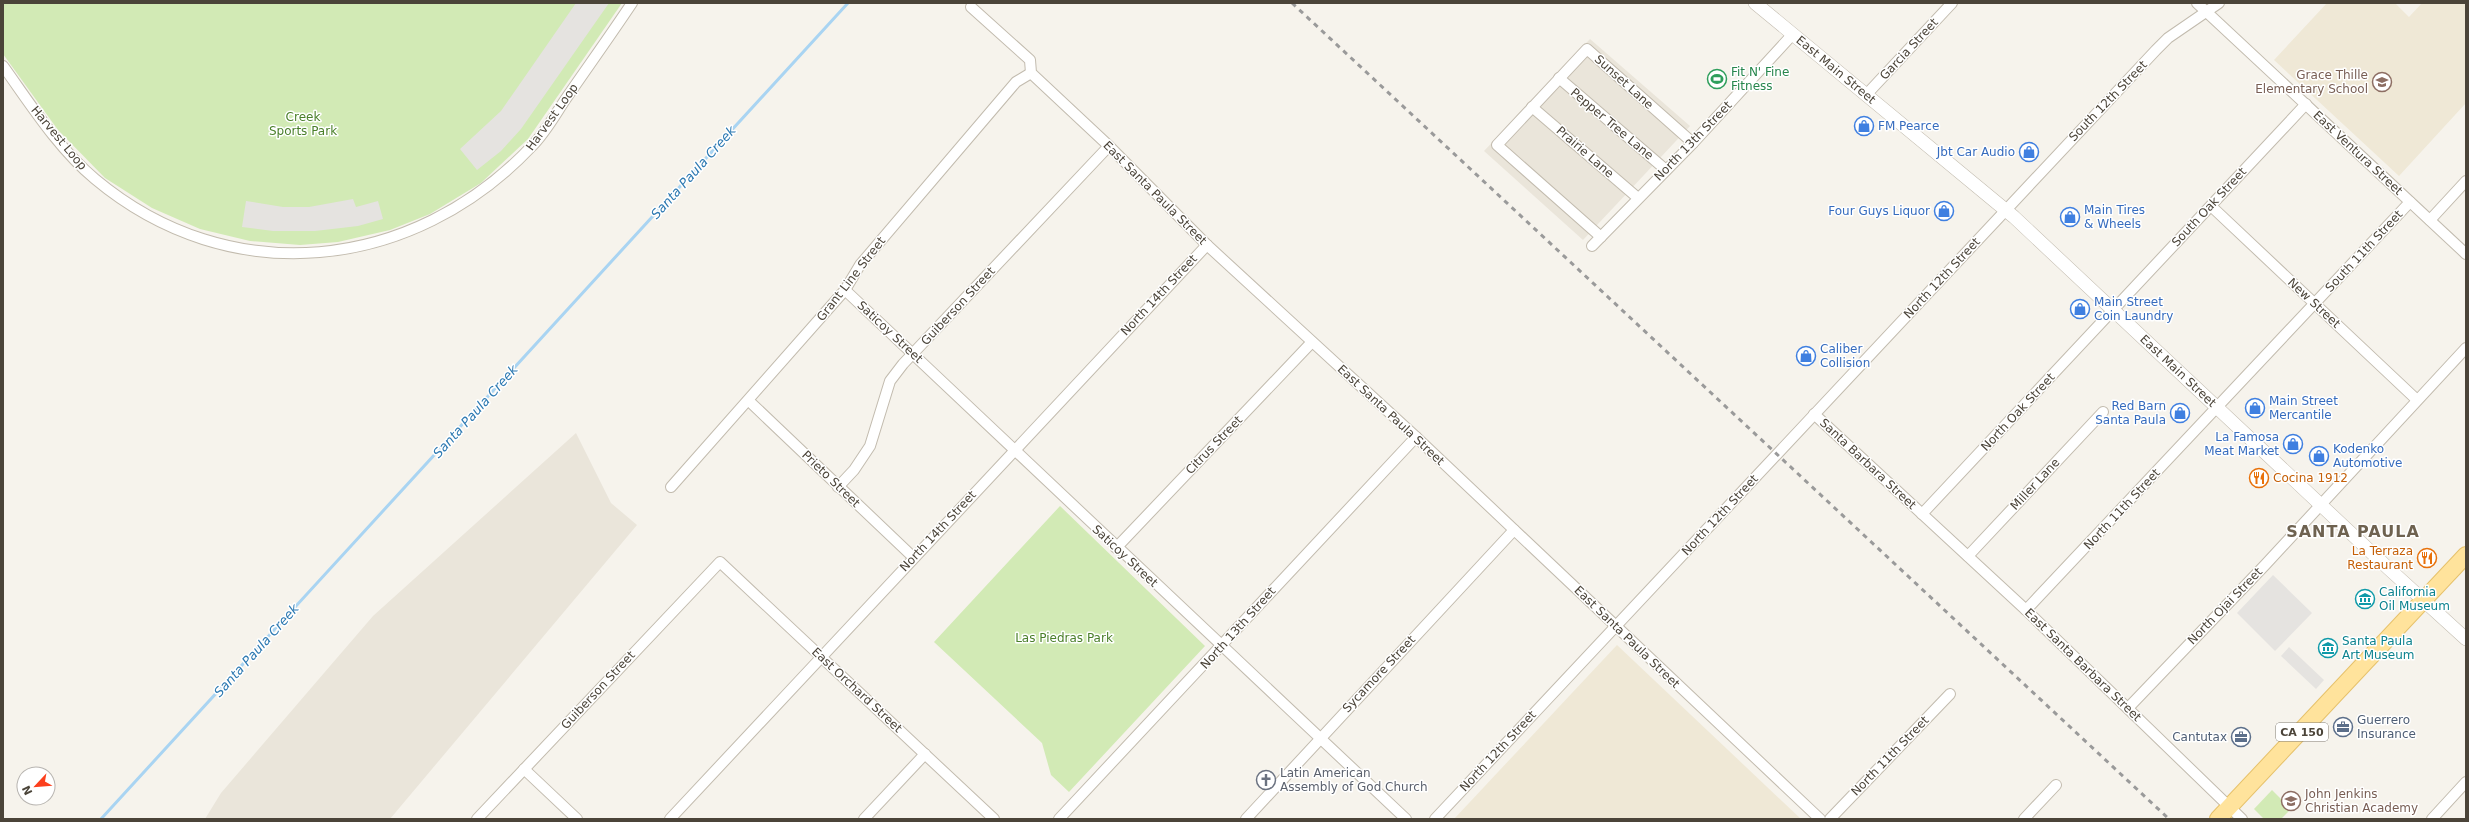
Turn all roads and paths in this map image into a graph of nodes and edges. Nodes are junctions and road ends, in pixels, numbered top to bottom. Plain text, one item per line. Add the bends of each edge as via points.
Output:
1 (632, 3) edge
2 (1755, 3) edge
3 (1952, 3) edge
4 (2197, 3) edge
5 (2219, 3) edge
6 (971, 7) dead end
7 (2207, 13) junction
8 (1792, 34) junction
9 (3, 66) edge
10 (1031, 73) junction
11 (1558, 78) junction
12 (1866, 95) junction
13 (2306, 104) junction
14 (1532, 107) junction
15 (1693, 143) junction
16 (1109, 146) junction
17 (1666, 170) junction
18 (2466, 181) edge
19 (1638, 198) junction
20 (2410, 202) junction
21 (2211, 206) junction
22 (2005, 210) junction
23 (2430, 220) junction
24 (1601, 237) junction
25 (1207, 245) junction
26 (1592, 246) dead end
27 (2466, 254) edge
28 (846, 290) junction
29 (2315, 304) junction
30 (2113, 310) junction
31 (1312, 342) junction
32 (2466, 348) edge
33 (2269, 353) joint
34 (913, 354) junction
35 (2417, 400) junction
36 (749, 401) junction
37 (2217, 407) junction
38 (2103, 412) dead end
39 (1814, 414) junction
40 (1416, 437) junction
41 (1014, 451) junction
42 (838, 486) junction
43 (671, 487) dead end
44 (2320, 504) junction
45 (1922, 514) junction
46 (1514, 530) junction
47 (1116, 548) junction
48 (2466, 555) edge
49 (1968, 556) junction
50 (913, 557) junction
51 (720, 562) joint
52 (2423, 601) junction
53 (2026, 610) junction
54 (1615, 626) junction
55 (2466, 639) edge
56 (1221, 646) junction
57 (822, 656) junction
58 (1950, 694) dead end
59 (2128, 707) junction
60 (1321, 738) junction
61 (925, 754) junction
62 (524, 769) junction
63 (2466, 782) edge
64 (2056, 786) dead end
65 (2229, 807) junction
66 (477, 819) edge
67 (577, 819) edge
68 (670, 819) edge
69 (864, 819) edge
70 (994, 819) edge
71 (1059, 819) edge
72 (1246, 819) edge
73 (1406, 819) edge
74 (1435, 819) edge
75 (1820, 819) edge
76 (1830, 819) edge
77 (2024, 819) edge
78 (2218, 819) edge
79 (2242, 819) edge
80 (2432, 819) edge

1 - 9 street, Harvest Loop via 534,145 496,180 454,210 411,231 359,247 322,253 278,254 232,247 190,236 146,215 113,193 76,162
2 - 8 street, East Main Street
3 - 12 street, Garcia Street
4 - 7 street, East Ventura Street
5 - 7 street, South 12th Street
6 - 10 street, East Santa Paula Street via 1030,60
7 - 13 street, East Ventura Street
7 - 22 street, South 12th Street via 2168,38
8 - 12 street, East Main Street
8 - 15 street, North 13th Street
10 - 16 street, East Santa Paula Street
10 - 28 street, Grant Line Street via 1016,82 865,259
11 - 14 street
11 - 15 street, Sunset Lane via 1587,49
11 - 17 street, Pepper Tree Lane
12 - 22 street, East Main Street
13 - 20 street, East Ventura Street
13 - 21 street, South Oak Street
14 - 19 street, Prairie Lane
14 - 24 street via 1497,145
15 - 17 street, North 13th Street
16 - 25 street, East Santa Paula Street
16 - 34 street, Guiberson Street
17 - 19 street, North 13th Street
18 - 23 street
19 - 24 street, North 13th Street
20 - 23 street, East Ventura Street
20 - 29 street, South 11th Street
21 - 29 street, New Street
21 - 30 street, South Oak Street
22 - 30 street, East Main Street
22 - 39 street, North 12th Street
23 - 27 street, East Ventura Street
24 - 26 street, North 13th Street
25 - 31 street, East Santa Paula Street
25 - 41 street, North 14th Street
28 - 34 street, Saticoy Street
28 - 36 street, Grant Line Street
29 - 33 street, South 11th Street
29 - 35 street, New Street
30 - 37 street, East Main Street
30 - 45 street, North Oak Street
31 - 40 street, East Santa Paula Street
31 - 47 street, Citrus Street
32 - 35 street, North Ojai Street
33 - 37 street, North 11th Street
34 - 41 street, Saticoy Street
34 - 42 street, Guiberson Street via 890,381 870,446 854,470
35 - 44 street, North Ojai Street
36 - 42 street, Prieto Street
36 - 43 street, Grant Line Street
37 - 44 street, East Main Street
37 - 53 street, North 11th Street
38 - 49 street, Miller Lane
39 - 45 street, Santa Barbara Street
39 - 54 street, North 12th Street
40 - 46 street, East Santa Paula Street
40 - 56 street, North 13th Street
41 - 47 street, Saticoy Street
41 - 50 street, North 14th Street
42 - 50 street, Prieto Street
44 - 52 street, East Main Street
44 - 59 street, North Ojai Street
45 - 49 street, East Santa Barbara Street
46 - 54 street, East Santa Paula Street
46 - 60 street, Sycamore Street
47 - 56 street, Saticoy Street
48 - 52 main road, CA 150
49 - 53 street, East Santa Barbara Street
50 - 57 street, North 14th Street
51 - 57 street, East Orchard Street
51 - 62 street, Guiberson Street
52 - 55 street, East Main Street
52 - 65 main road, CA 150
53 - 59 street, East Santa Barbara Street
54 - 74 street, North 12th Street
54 - 75 street, East Santa Paula Street
56 - 60 street, Saticoy Street
56 - 71 street, North 13th Street
57 - 61 street, East Orchard Street
57 - 68 street, North 14th Street
58 - 76 street, North 11th Street
59 - 65 street, East Santa Barbara Street
60 - 72 street, Sycamore Street
60 - 73 street, Saticoy Street
61 - 69 street
61 - 70 street, East Orchard Street
62 - 66 street, Guiberson Street
62 - 67 street
63 - 80 street
64 - 77 street
65 - 78 main road, CA 150
65 - 79 street, East Santa Barbara Street

